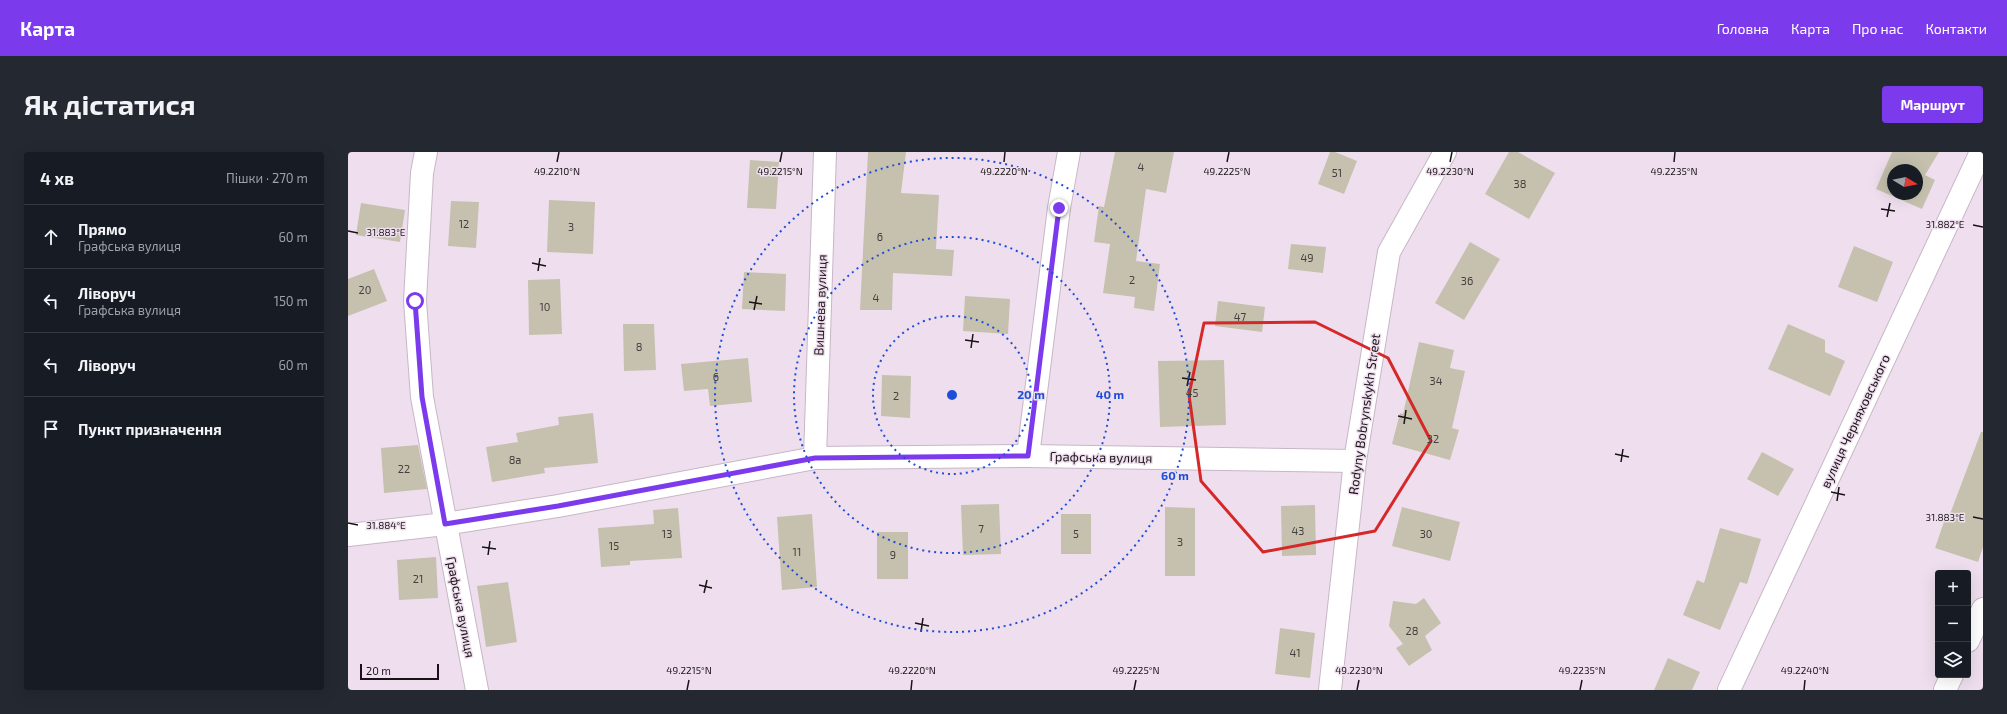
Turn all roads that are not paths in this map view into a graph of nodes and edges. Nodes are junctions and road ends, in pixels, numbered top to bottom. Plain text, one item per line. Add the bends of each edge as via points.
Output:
1 (426, 152) edge
2 (825, 152) edge
3 (1069, 152) edge
4 (1445, 152) edge
5 (1981, 152) edge
6 (1028, 456) junction
7 (815, 458) junction
8 (1355, 462) junction
9 (445, 524) junction
10 (348, 535) edge
11 (1983, 609) edge
12 (1971, 635) edge
13 (1951, 678) edge
14 (477, 690) edge
15 (1330, 690) edge
16 (1729, 690) edge
17 (1945, 690) edge

1 - 9 street, Графська вулиця via 422,173 415,301 422,397
2 - 7 street, Вишнева вулиця
3 - 6 street via 1059,208
4 - 8 street, Rodyny Bobrynskykh Street via 1389,252
5 - 16 street, вулиця Черняховського
6 - 7 street, Графська вулиця
6 - 8 street, Графська вулиця
7 - 9 street, Графська вулиця via 558,506
8 - 15 street, Rodyny Bobrynskykh Street
9 - 10 street, Графська вулиця
9 - 14 street, Графська вулиця
11 - 12 street
13 - 17 street

